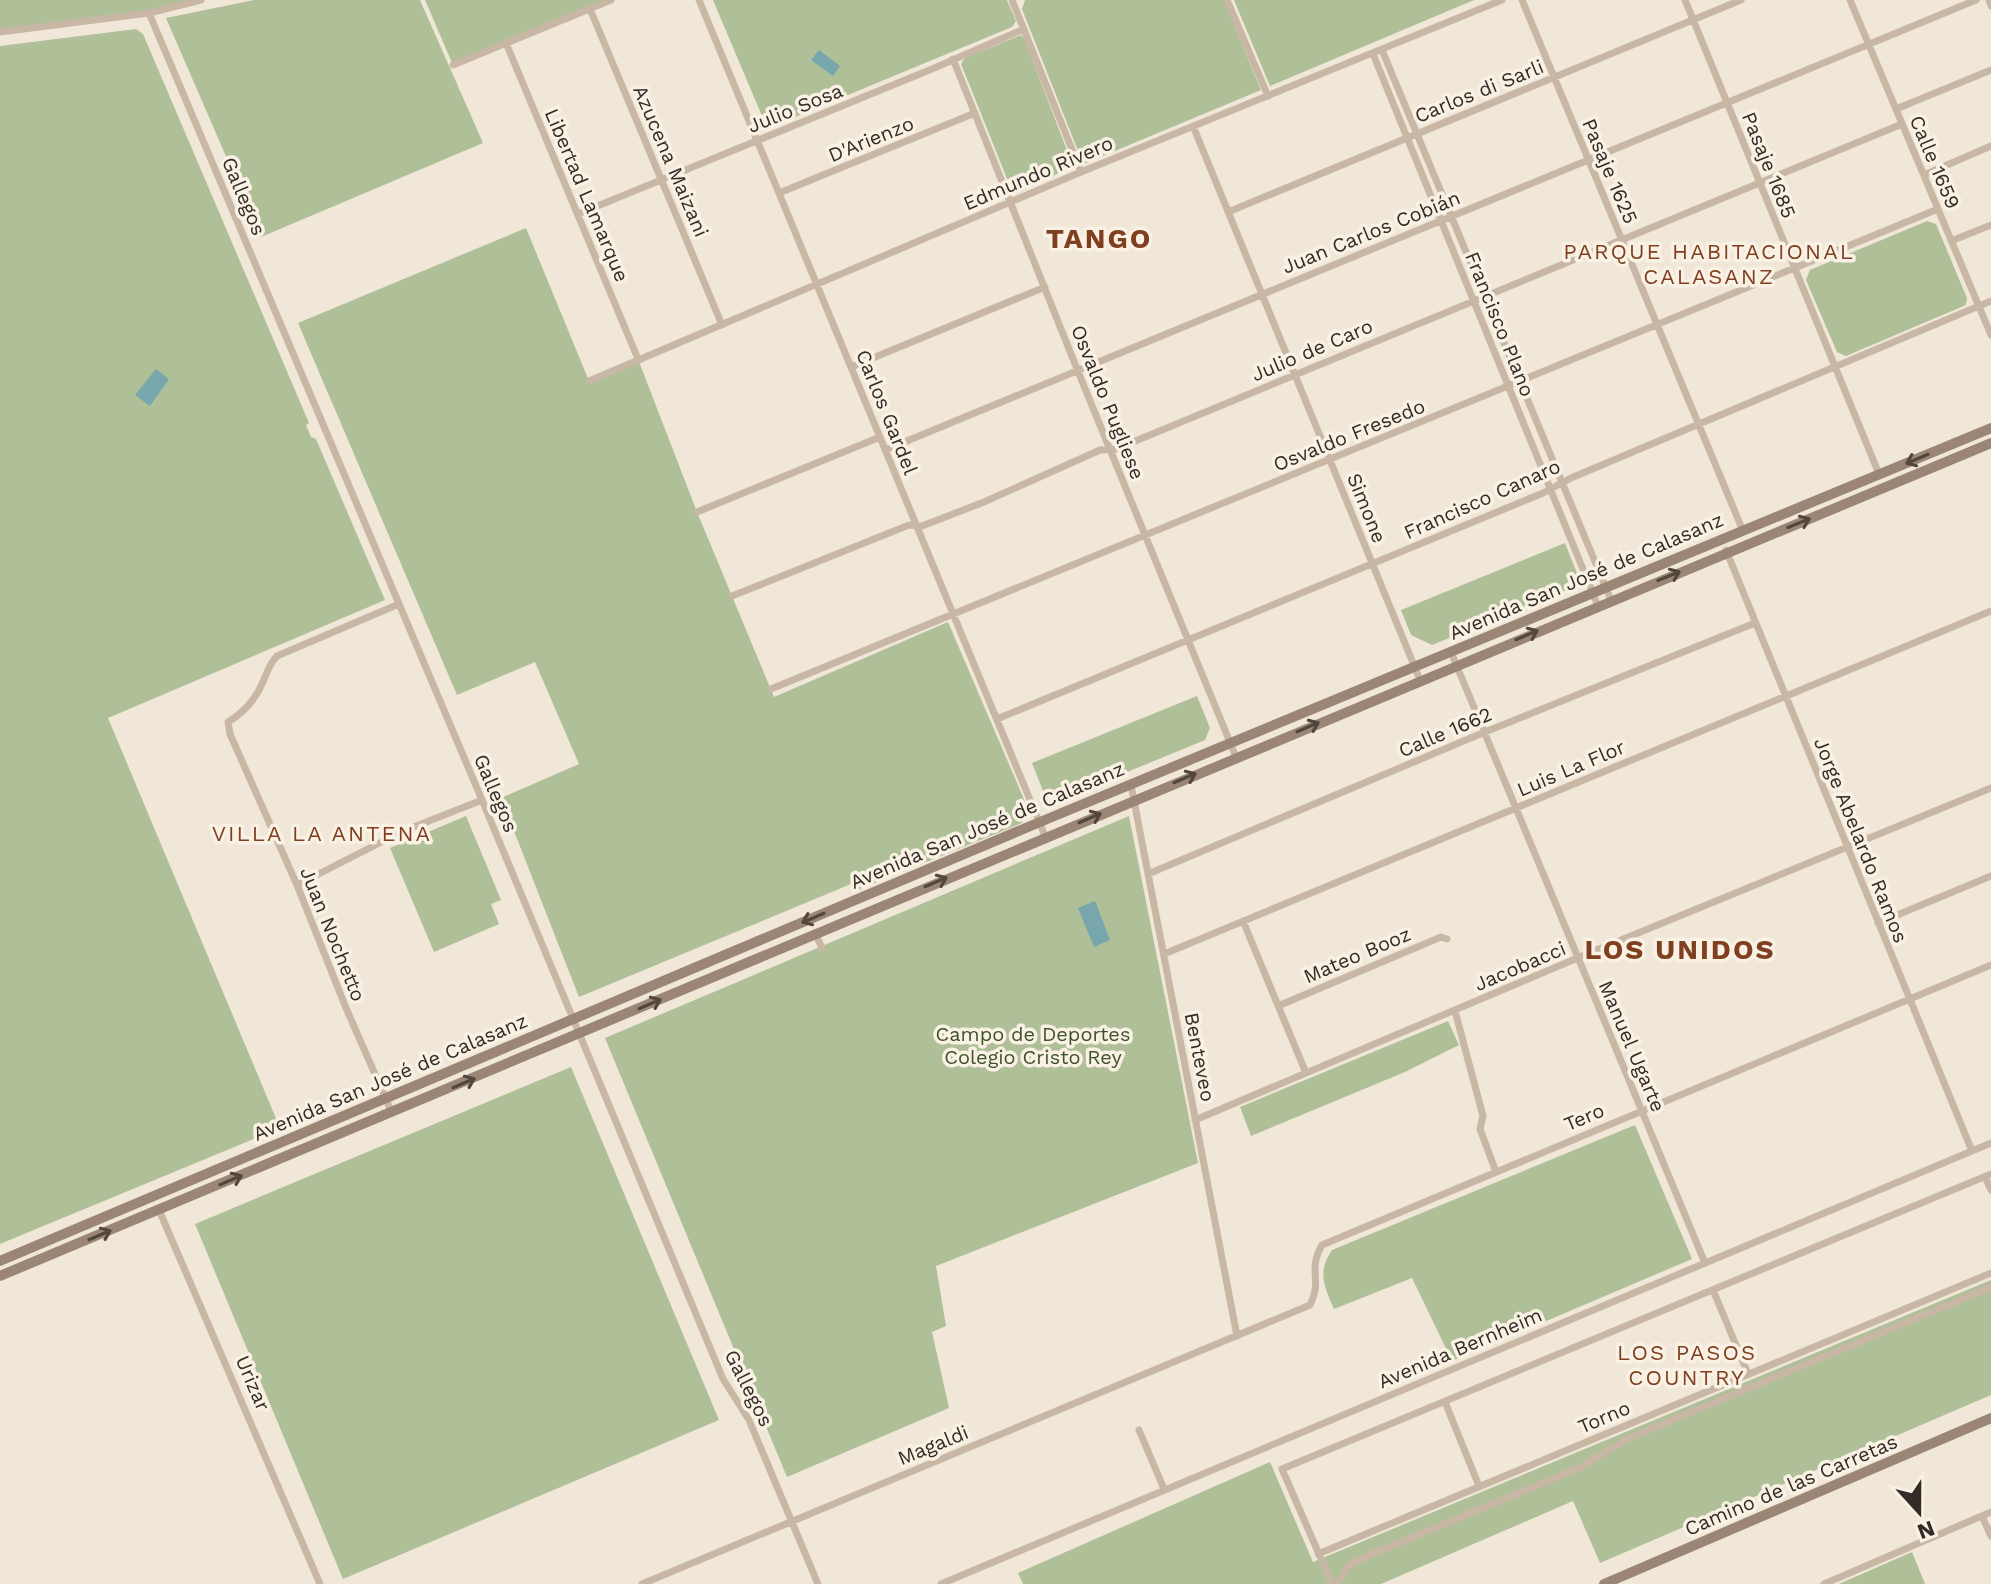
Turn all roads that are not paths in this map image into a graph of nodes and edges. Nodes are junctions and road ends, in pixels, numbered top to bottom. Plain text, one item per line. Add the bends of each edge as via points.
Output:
1 (201, 0) edge
2 (611, 0) edge
3 (699, 0) edge
4 (1012, 0) edge
5 (1227, 0) edge
6 (1502, 0) edge
7 (1522, 0) edge
8 (1685, 0) edge
9 (1741, 0) edge
10 (1850, 0) edge
11 (1976, 0) edge
12 (1989, 0) edge
13 (1991, 6) edge
14 (590, 9) junction
15 (149, 13) junction
16 (1693, 20) junction
17 (1024, 29) junction
18 (0, 32) edge
19 (506, 43) junction
20 (1868, 43) junction
21 (1382, 50) junction
22 (1373, 54) junction
23 (953, 59) junction
24 (453, 65) dead end
25 (1991, 70) edge
26 (1554, 77) junction
27 (1268, 96) junction
28 (1726, 102) junction
29 (1896, 109) junction
30 (975, 113) junction
31 (1902, 124) junction
32 (1193, 126) junction
33 (1417, 134) junction
34 (1407, 138) junction
35 (757, 141) junction
36 (1991, 146) edge
37 (1588, 159) junction
38 (1081, 172) junction
39 (1924, 175) junction
40 (661, 180) junction
41 (1759, 183) junction
42 (779, 193) junction
43 (1011, 201) junction
44 (1938, 209) junction
45 (1228, 212) junction
46 (578, 214) junction
47 (1452, 217) junction
48 (1441, 221) junction
49 (1991, 225) edge
50 (1622, 240) junction
51 (1951, 241) junction
52 (1794, 268) junction
53 (816, 283) junction
54 (1045, 287) junction
55 (1262, 295) junction
56 (1485, 296) junction
57 (1473, 301) junction
58 (1991, 301) edge
59 (1979, 306) junction
60 (722, 325) junction
61 (1657, 325) junction
62 (1991, 335) edge
63 (638, 359) junction
64 (851, 367) junction
65 (1834, 367) junction
66 (1077, 369) junction
67 (1295, 375) junction
68 (589, 381) dead end
69 (1520, 382) junction
70 (1508, 387) junction
71 (1699, 424) junction
72 (1990, 430) edge
73 (880, 437) junction
74 (1991, 443) edge
75 (885, 450) junction
76 (1110, 450) junction
77 (1330, 460) junction
78 (1879, 474) junction
79 (1562, 483) junction
80 (1550, 489) junction
81 (697, 512) dead end
82 (917, 526) junction
83 (1743, 531) junction
84 (1146, 535) junction
85 (1721, 540) junction
86 (1727, 552) junction
87 (1373, 564) junction
88 (1606, 588) junction
89 (1593, 593) junction
90 (732, 596) dead end
91 (1611, 600) junction
92 (399, 604) junction
93 (1598, 606) junction
94 (1991, 611) edge
95 (953, 614) junction
96 (1755, 623) junction
97 (1188, 640) junction
98 (1451, 652) junction
99 (1457, 665) junction
100 (1415, 667) junction
101 (1420, 680) junction
102 (771, 689) dead end
103 (1785, 696) junction
104 (997, 719) junction
105 (1485, 732) junction
106 (1230, 743) junction
107 (1236, 757) junction
108 (1131, 785) junction
109 (1991, 788) edge
110 (1134, 799) junction
111 (482, 800) junction
112 (1516, 808) junction
113 (1040, 822) junction
114 (1045, 836) junction
115 (1847, 847) junction
116 (1148, 874) junction
117 (1991, 876) edge
118 (297, 885) junction
119 (1243, 921) junction
120 (1878, 923) junction
121 (815, 933) junction
122 (1447, 939) dead end
123 (822, 948) dead end
124 (1164, 954) junction
125 (1577, 959) junction
126 (1991, 965) edge
127 (1909, 999) junction
128 (1278, 1006) junction
129 (1455, 1011) junction
130 (572, 1020) junction
131 (579, 1035) junction
132 (1306, 1073) junction
133 (385, 1099) junction
134 (1642, 1110) junction
135 (392, 1113) junction
136 (1195, 1120) junction
137 (1991, 1143) edge
138 (1972, 1151) junction
139 (1496, 1172) junction
140 (1988, 1175) edge
141 (1991, 1190) edge
142 (153, 1196) junction
143 (159, 1210) junction
144 (0, 1261) edge
145 (1705, 1263) junction
146 (1991, 1273) edge
147 (0, 1276) edge
148 (1991, 1287) edge
149 (1713, 1290) junction
150 (1237, 1336) junction
151 (1748, 1374) junction
152 (1445, 1402) junction
153 (1991, 1418) edge
154 (1139, 1430) dead end
155 (1479, 1486) junction
156 (1164, 1489) junction
157 (1991, 1512) edge
158 (1982, 1516) junction
159 (791, 1521) junction
160 (1991, 1536) edge
161 (1318, 1554) junction
162 (320, 1584) edge
163 (642, 1584) edge
164 (818, 1584) edge
165 (941, 1584) edge
166 (1335, 1584) edge
167 (1604, 1584) edge
168 (1824, 1584) edge

1 - 15 street
2 - 14 street
3 - 35 street, Carlos Gardel
4 - 17 street
5 - 27 street
6 - 21 street, Edmundo Rivero
7 - 26 street, Pasaje 1625
8 - 16 street, Pasaje 1685
9 - 16 street, Carlos di Sarli
10 - 20 street, Calle 1659
11 - 20 street, Juan Carlos Cobián
12 - 13 street
14 - 19 street
14 - 40 street, Azucena Maizani
15 - 18 street
15 - 92 street, Gallegos
16 - 26 street, Carlos di Sarli
16 - 28 street, Pasaje 1685
17 - 23 street, Julio Sosa
17 - 38 street
19 - 24 street
19 - 46 street, Libertad Lamarque
20 - 28 street, Juan Carlos Cobián
20 - 29 street, Calle 1659
21 - 22 street, Edmundo Rivero
21 - 33 street, Francisco Plano
22 - 27 street, Edmundo Rivero
22 - 34 street, Francisco Plano
23 - 30 street, Osvaldo Pugliese
23 - 35 street, Julio Sosa
25 - 29 street
26 - 33 street, Carlos di Sarli
26 - 37 street, Pasaje 1625
27 - 32 street, Edmundo Rivero
28 - 37 street, Juan Carlos Cobián
28 - 41 street, Pasaje 1685
29 - 31 street, Calle 1659
30 - 42 street, D'Arienzo
30 - 43 street, Osvaldo Pugliese
31 - 39 street, Calle 1659
31 - 41 street, Julio de Caro
32 - 38 street, Edmundo Rivero
32 - 45 street, Simone
33 - 34 street, Carlos di Sarli
33 - 47 street, Francisco Plano
34 - 45 street, Carlos di Sarli
34 - 48 street, Francisco Plano
35 - 40 street, Julio Sosa
35 - 42 street, Carlos Gardel
36 - 39 street
37 - 47 street, Juan Carlos Cobián
37 - 50 street, Pasaje 1625
38 - 43 street, Edmundo Rivero
39 - 44 street, Calle 1659
40 - 46 street, Julio Sosa
40 - 60 street, Azucena Maizani
41 - 50 street, Julio de Caro
41 - 52 street, Pasaje 1685
42 - 53 street, Carlos Gardel
43 - 53 street, Edmundo Rivero
43 - 54 street, Osvaldo Pugliese
44 - 51 street, Calle 1659
44 - 52 street, Osvaldo Fresedo
45 - 55 street, Simone
46 - 63 street, Libertad Lamarque
47 - 48 street, Juan Carlos Cobián
47 - 56 street, Francisco Plano
48 - 55 street, Juan Carlos Cobián
48 - 57 street, Francisco Plano
49 - 51 street
50 - 56 street, Julio de Caro
50 - 61 street, Pasaje 1625
51 - 59 street, Calle 1659
52 - 61 street, Osvaldo Fresedo
52 - 65 street, Pasaje 1685
53 - 60 street, Edmundo Rivero
53 - 64 street, Carlos Gardel
54 - 64 street
54 - 66 street, Osvaldo Pugliese
55 - 66 street, Juan Carlos Cobián
55 - 67 street, Simone
56 - 57 street, Julio de Caro
56 - 69 street, Francisco Plano
57 - 67 street, Julio de Caro
57 - 70 street, Francisco Plano
58 - 59 street, Francisco Canaro
59 - 62 street, Calle 1659
59 - 65 street, Francisco Canaro
60 - 63 street, Edmundo Rivero
61 - 69 street, Osvaldo Fresedo
61 - 71 street, Pasaje 1625
63 - 68 street, Edmundo Rivero
64 - 73 street, Carlos Gardel
65 - 71 street, Francisco Canaro
65 - 78 street, Pasaje 1685
66 - 75 street, Juan Carlos Cobián
66 - 76 street, Osvaldo Pugliese
67 - 76 street, Julio de Caro
67 - 77 street, Simone
69 - 70 street, Osvaldo Fresedo
69 - 79 street, Francisco Plano
70 - 77 street, Osvaldo Fresedo
70 - 80 street, Francisco Plano
71 - 79 street, Francisco Canaro
71 - 83 street, Pasaje 1625
72 -> 78 main road, Avenida San José de Calasanz
73 - 75 street, Carlos Gardel
73 - 81 street
86 -> 74 main road, Avenida San José de Calasanz
75 - 82 street, Carlos Gardel
76 - 82 street, Julio de Caro
76 - 84 street, Osvaldo Pugliese
77 - 84 street, Osvaldo Fresedo
77 - 87 street, Simone
78 - 83 main road, Avenida San José de Calasanz
79 - 80 street, Francisco Canaro
79 - 88 street, Francisco Plano
80 - 87 street, Francisco Canaro
80 - 89 street, Francisco Plano
82 - 90 street, Julio de Caro
82 - 95 street, Carlos Gardel
83 - 85 main road, Avenida San José de Calasanz
84 - 95 street, Osvaldo Fresedo
84 - 97 street, Osvaldo Pugliese
85 - 86 street, Jorge Abelardo Ramos
85 - 88 main road, Avenida San José de Calasanz
91 -> 86 main road, Avenida San José de Calasanz
86 - 96 street, Jorge Abelardo Ramos
87 - 97 street, Francisco Canaro
87 - 100 street, Simone
88 - 89 main road, Avenida San José de Calasanz
88 - 91 street, Francisco Plano
89 - 93 street, Francisco Plano
89 - 98 main road, Avenida San José de Calasanz
91 - 93 main road, Avenida San José de Calasanz
92 - 111 street, Gallegos
92 - 118 street, Juan Nochetto via 277,656 251,703 228,722
99 -> 93 main road, Avenida San José de Calasanz
94 - 103 street, Luis La Flor
95 - 102 street, Osvaldo Fresedo
95 - 104 street, Carlos Gardel
96 - 103 street, Jorge Abelardo Ramos
96 - 105 street, Calle 1662
97 - 104 street, Francisco Canaro
97 - 106 street, Osvaldo Pugliese
98 - 99 street, Manuel Ugarte
98 - 100 main road, Avenida San José de Calasanz
99 - 101 main road, Avenida San José de Calasanz
99 - 105 street, Manuel Ugarte
100 - 101 street, Simone
100 - 106 main road, Avenida San José de Calasanz
107 -> 101 main road, Avenida San José de Calasanz
103 - 112 street, Luis La Flor
103 - 115 street, Jorge Abelardo Ramos
104 - 113 street, Carlos Gardel
105 - 112 street, Manuel Ugarte
105 - 116 street, Calle 1662
106 - 107 street, Osvaldo Pugliese
106 - 108 main road, Avenida San José de Calasanz
110 -> 107 main road, Avenida San José de Calasanz
108 - 110 street, Benteveo
108 - 113 main road, Avenida San José de Calasanz
109 - 115 street, Jacobacci
114 -> 110 main road, Avenida San José de Calasanz
110 - 116 street, Benteveo
111 - 118 street via 401,832
111 - 130 street, Gallegos
112 - 119 street, Luis La Flor
112 - 125 street, Manuel Ugarte
113 - 114 street, Carlos Gardel
113 -> 130 main road, Avenida San José de Calasanz
121 -> 114 main road, Avenida San José de Calasanz
115 - 120 street, Jorge Abelardo Ramos
115 - 125 street, Jacobacci
116 - 124 street, Benteveo
117 - 120 street
118 - 133 street, Juan Nochetto
119 - 124 street, Luis La Flor
119 - 128 street
120 - 127 street, Jorge Abelardo Ramos
121 - 123 street
131 -> 121 main road, Avenida San José de Calasanz
122 - 128 street, Mateo Booz via 1441,937
124 - 136 street, Benteveo
125 - 129 street, Jacobacci
125 - 134 street, Manuel Ugarte
126 - 127 street, Tero
127 - 134 street, Tero
127 - 138 street, Jorge Abelardo Ramos
128 - 132 street
129 - 132 street, Jacobacci
129 - 139 street via 1483,1116 1480,1129
130 - 131 street, Gallegos
130 - 133 main road, Avenida San José de Calasanz
135 -> 131 main road, Avenida San José de Calasanz
131 - 159 street, Gallegos via 723,1379 749,1420
132 - 136 street, Jacobacci
133 - 135 street, Juan Nochetto
133 - 142 main road, Avenida San José de Calasanz
134 - 139 street, Tero
134 - 145 street, Manuel Ugarte
143 -> 135 main road, Avenida San José de Calasanz
136 - 150 street, Benteveo
137 - 138 street, Avenida Bernheim
138 - 145 street, Avenida Bernheim
139 - 150 street, Tero via 1322,1245 1314,1260 1317,1292 1310,1305
140 - 141 street
140 - 149 street
142 - 143 main road, Urizar
142 - 144 main road, Avenida San José de Calasanz
147 -> 143 main road, Avenida San José de Calasanz
143 - 162 street, Urizar
145 - 156 street, Avenida Bernheim
146 - 151 street, Torno
148 - 166 street via 1627,1439 1581,1467 1367,1556 1349,1565
149 - 151 street
149 - 152 street
150 - 159 street, Magaldi
151 - 155 street, Torno
152 - 155 street
152 - 161 street via 1282,1469
153 - 167 main road, Camino de las Carretas
154 - 156 street
155 - 161 street, Torno
156 - 165 street, Avenida Bernheim
157 - 158 street
158 - 160 street
158 - 168 street
159 - 163 street, Magaldi
159 - 164 street, Gallegos
161 - 166 street

